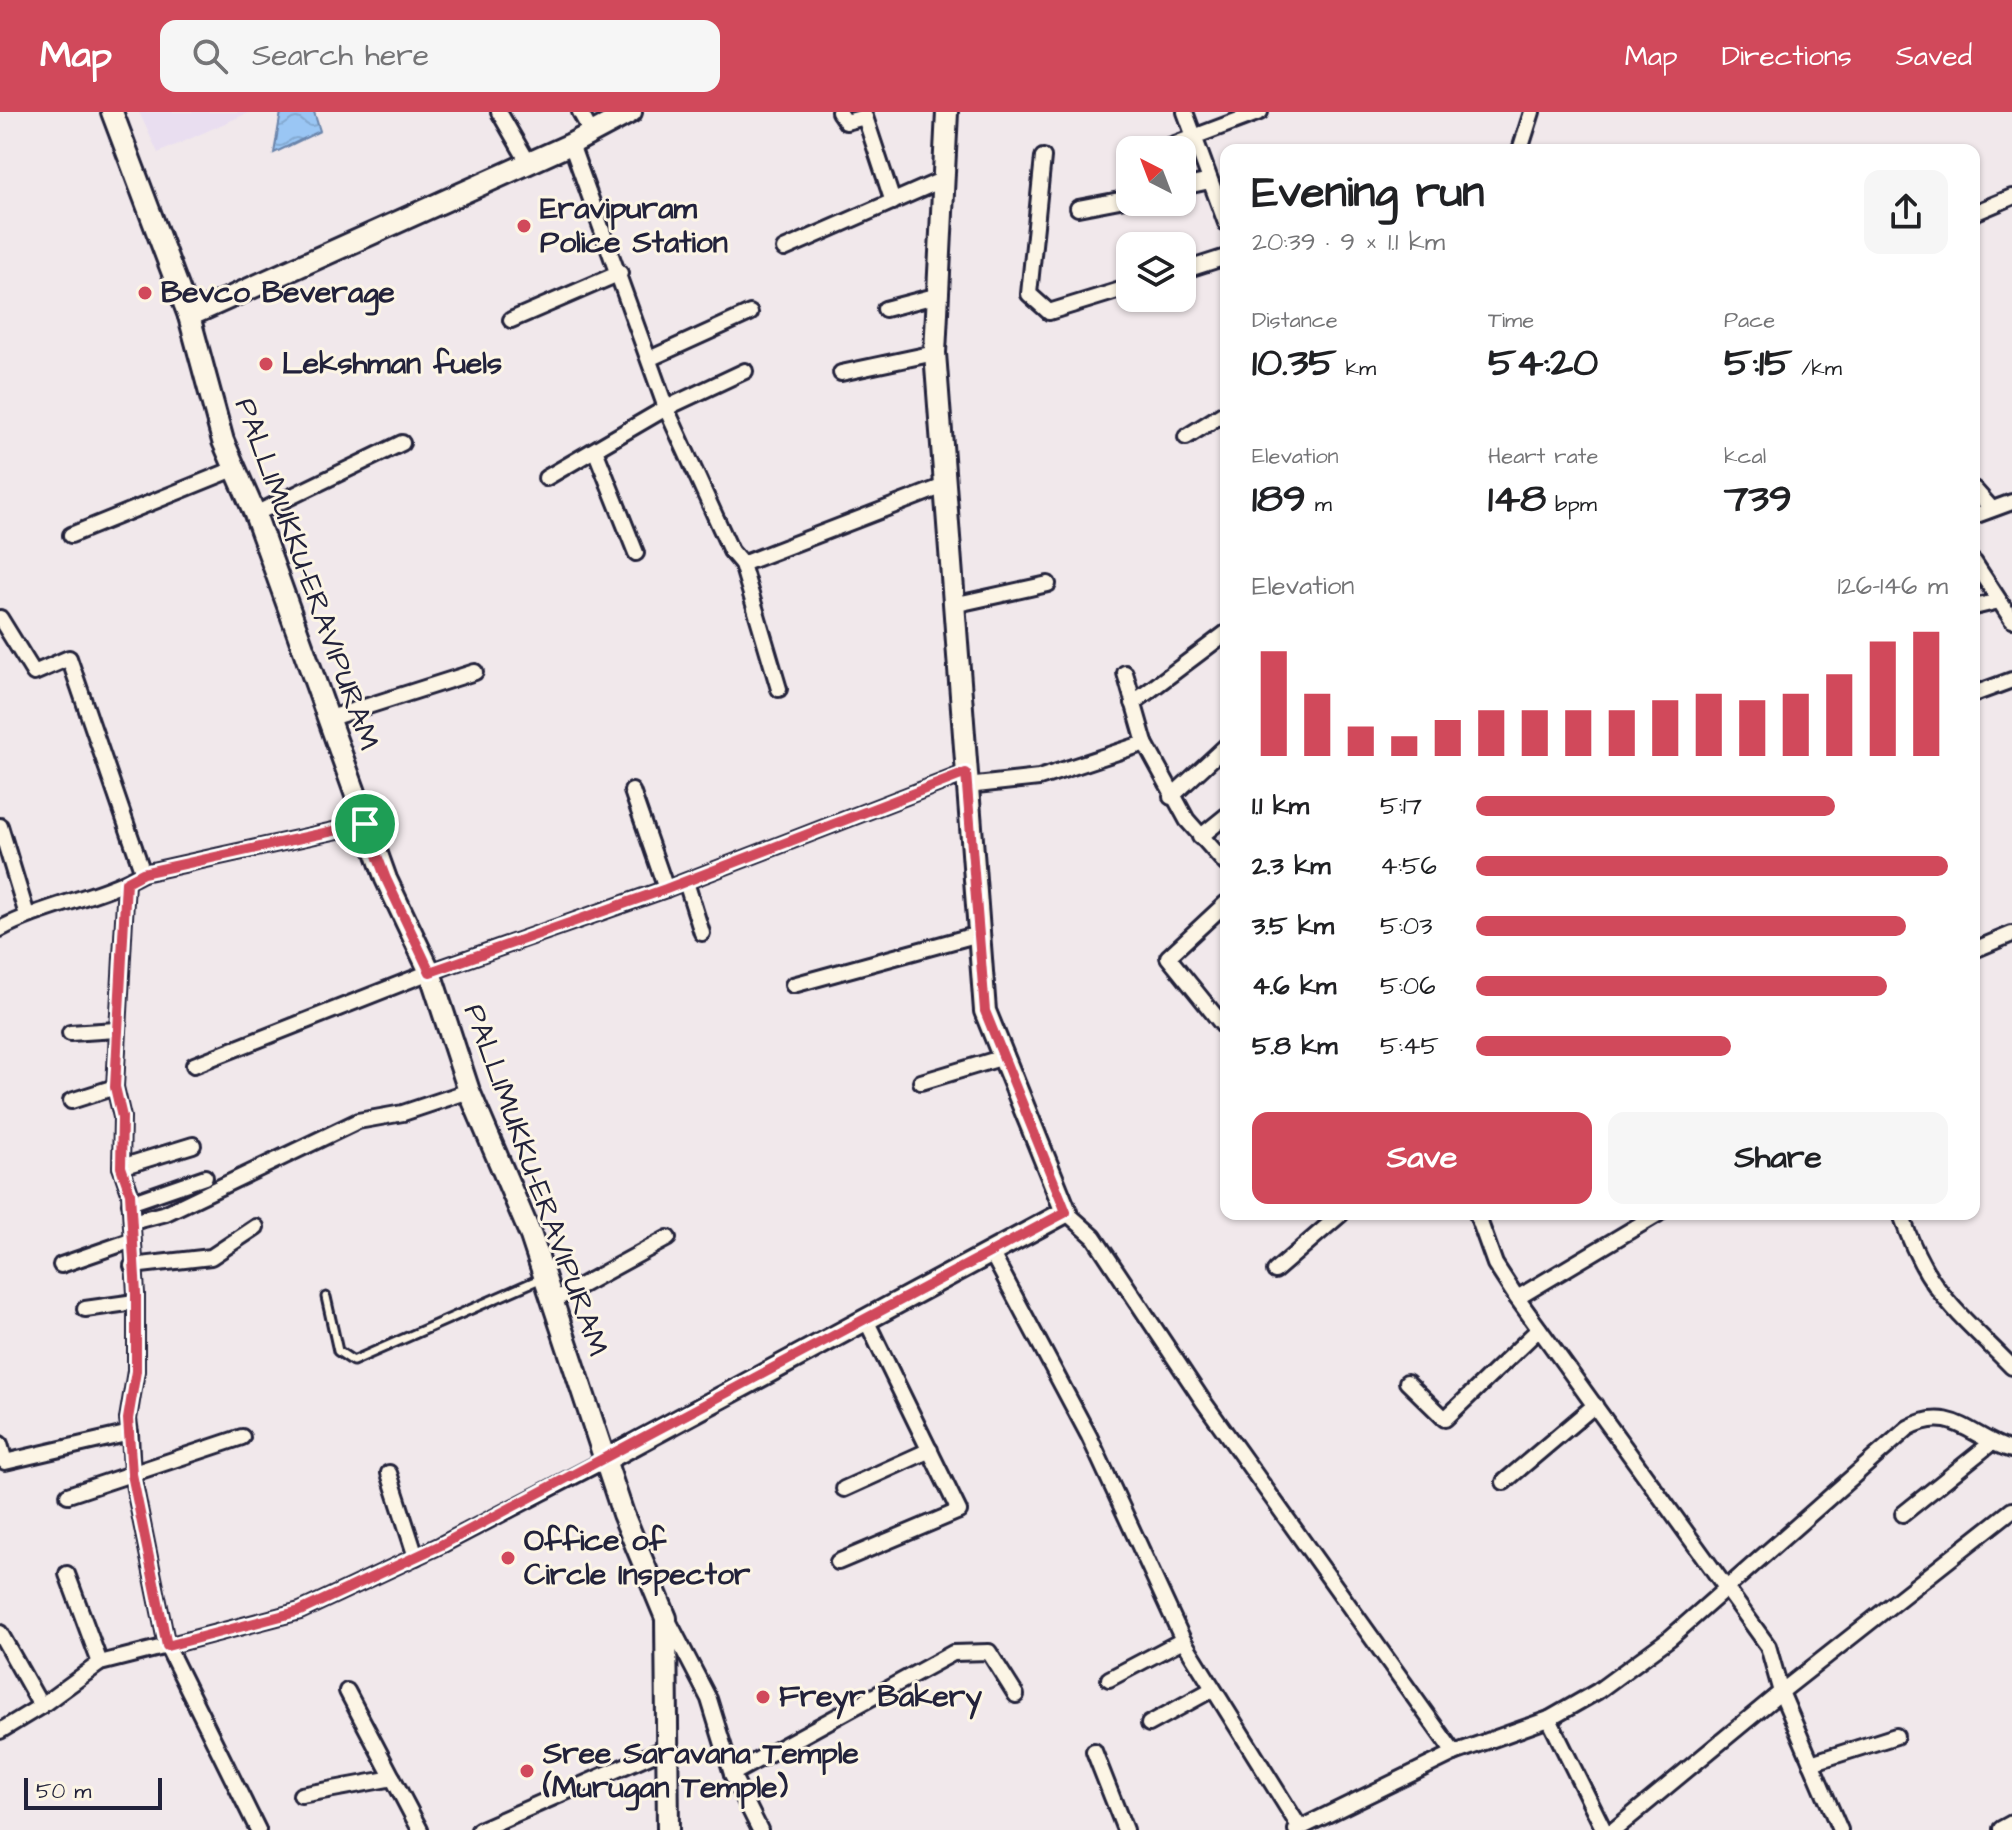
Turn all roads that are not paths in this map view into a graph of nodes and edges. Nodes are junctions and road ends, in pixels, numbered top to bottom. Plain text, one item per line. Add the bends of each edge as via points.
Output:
1 (112, 112) edge
2 (499, 112) edge
3 (580, 112) edge
4 (631, 112) edge
5 (839, 112) edge
6 (947, 112) edge
7 (1185, 112) edge
8 (1260, 112) edge
9 (1532, 112) edge
10 (591, 132) junction
11 (1192, 136) edge
12 (1196, 138) edge
13 (571, 144) junction
14 (1522, 144) edge
15 (1196, 146) edge
16 (1043, 157) dead end
17 (528, 162) junction
18 (944, 179) junction
19 (1210, 181) junction
20 (1196, 184) edge
21 (2012, 197) edge
22 (1116, 201) edge
23 (893, 202) junction
24 (1220, 207) edge
25 (1078, 208) dead end
26 (1980, 210) edge
27 (784, 249) dead end
28 (1220, 259) edge
29 (1196, 267) edge
30 (620, 273) junction
31 (1116, 291) edge
32 (935, 296) junction
33 (885, 309) dead end
34 (750, 313) dead end
35 (189, 316) junction
36 (511, 320) dead end
37 (935, 353) junction
38 (649, 359) junction
39 (745, 371) dead end
40 (841, 373) dead end
41 (666, 408) junction
42 (1220, 416) edge
43 (1186, 437) dead end
44 (402, 443) dead end
45 (595, 450) junction
46 (234, 469) junction
47 (546, 478) dead end
48 (944, 486) junction
49 (1980, 496) edge
50 (2012, 502) edge
51 (1991, 508) junction
52 (1980, 513) edge
53 (255, 514) junction
54 (71, 535) dead end
55 (636, 553) dead end
56 (742, 564) junction
57 (1980, 571) edge
58 (1048, 584) dead end
59 (1999, 601) junction
60 (953, 605) junction
61 (1980, 606) edge
62 (0, 618) edge
63 (2012, 620) edge
64 (1220, 638) edge
65 (475, 672) dead end
66 (1125, 673) dead end
67 (2012, 680) edge
68 (779, 689) dead end
69 (1980, 692) edge
70 (1133, 703) junction
71 (327, 719) junction
72 (1145, 743) junction
73 (1220, 752) edge
74 (966, 780) junction
75 (632, 791) dead end
76 (1171, 797) junction
77 (1220, 821) edge
78 (365, 824) junction
79 (0, 826) edge
80 (1200, 837) junction
81 (1220, 858) edge
82 (143, 873) junction
83 (126, 882) junction
84 (686, 882) junction
85 (666, 889) junction
86 (1220, 909) edge
87 (27, 915) junction
88 (0, 929) edge
89 (702, 933) dead end
90 (979, 934) junction
91 (2012, 934) edge
92 (1980, 947) edge
93 (430, 972) junction
94 (793, 985) dead end
95 (1220, 1022) edge
96 (116, 1030) junction
97 (70, 1033) dead end
98 (1004, 1057) junction
99 (194, 1065) dead end
100 (921, 1082) dead end
101 (115, 1087) junction
102 (469, 1091) junction
103 (71, 1101) dead end
104 (193, 1145) dead end
105 (121, 1167) junction
106 (205, 1177) dead end
107 (130, 1203) junction
108 (1066, 1212) junction
109 (1334, 1220) edge
110 (1479, 1220) edge
111 (1648, 1220) edge
112 (1903, 1220) edge
113 (132, 1222) junction
114 (256, 1227) dead end
115 (668, 1238) dead end
116 (130, 1241) junction
117 (991, 1252) junction
118 (61, 1265) dead end
119 (132, 1266) junction
120 (1275, 1271) dead end
121 (544, 1277) junction
122 (326, 1297) dead end
123 (1517, 1298) junction
124 (135, 1302) junction
125 (551, 1302) junction
126 (85, 1309) dead end
127 (866, 1320) junction
128 (1539, 1329) junction
129 (2012, 1367) edge
130 (1407, 1382) dead end
131 (1595, 1405) junction
132 (130, 1433) junction
133 (242, 1437) dead end
134 (0, 1444) edge
135 (1990, 1444) junction
136 (930, 1450) junction
137 (2012, 1450) edge
138 (607, 1459) junction
139 (389, 1473) dead end
140 (132, 1474) junction
141 (1504, 1482) dead end
142 (844, 1489) dead end
143 (68, 1495) dead end
144 (2012, 1510) edge
145 (1903, 1514) dead end
146 (416, 1557) junction
147 (838, 1562) dead end
148 (67, 1574) dead end
149 (1727, 1586) junction
150 (666, 1618) junction
151 (0, 1633) edge
152 (1183, 1640) junction
153 (167, 1646) junction
154 (100, 1663) junction
155 (1109, 1679) dead end
156 (1213, 1689) junction
157 (347, 1691) dead end
158 (1781, 1692) junction
159 (1016, 1695) dead end
160 (41, 1706) junction
161 (1549, 1719) junction
162 (1149, 1724) dead end
163 (0, 1731) edge
164 (1896, 1736) dead end
165 (666, 1748) junction
166 (1094, 1751) dead end
167 (1454, 1753) junction
168 (1811, 1763) junction
169 (732, 1774) junction
170 (393, 1778) junction
171 (301, 1795) dead end
172 (2012, 1823) edge
173 (1298, 1829) edge
174 (2001, 1829) edge
175 (258, 1830) edge
176 (420, 1830) edge
177 (479, 1830) edge
178 (668, 1830) edge
179 (760, 1830) edge
180 (1125, 1830) edge
181 (1604, 1830) edge
182 (1614, 1830) edge
183 (1840, 1830) edge

1 - 35 street, PALLIMUKKU-ERAVIPURAM
2 - 17 street
3 - 10 street
4 - 10 street
5 - 23 street via 846,122 865,117
6 - 18 street
7 - 11 street
8 - 12 street
9 - 14 street
10 - 13 street
13 - 17 street
13 - 30 street
15 - 19 street
16 - 31 street via 1029,294 1049,312
17 - 35 street
18 - 23 street
18 - 32 street
19 - 20 street
19 - 24 street
21 - 26 street
22 - 25 street
23 - 27 street
28 - 29 street
30 - 36 street
30 - 38 street
32 - 33 street
32 - 37 street
34 - 38 street
35 - 46 street, PALLIMUKKU-ERAVIPURAM
37 - 40 street
37 - 48 street
38 - 41 street
39 - 41 street
41 - 45 street
41 - 56 street via 731,551
42 - 43 street
44 - 53 street
45 - 47 street
45 - 55 street
46 - 53 street, PALLIMUKKU-ERAVIPURAM
46 - 54 street
48 - 56 street
48 - 60 street
49 - 51 street
50 - 51 street
51 - 52 street
53 - 71 street, PALLIMUKKU-ERAVIPURAM
56 - 68 street
57 - 59 street
58 - 60 street
59 - 61 street
59 - 63 street
60 - 74 street
62 - 82 street via 34,673 69,658
64 - 70 street
65 - 71 street
66 - 70 street
67 - 69 street
70 - 72 street
71 - 78 street, PALLIMUKKU-ERAVIPURAM
72 - 74 street via 1039,778
72 - 76 street
73 - 76 street
74 - 84 street
74 - 90 street
75 - 85 street
76 - 80 street
77 - 80 street
78 - 82 street
78 - 93 street, PALLIMUKKU-ERAVIPURAM
79 - 87 street
80 - 81 street
82 - 83 street
83 - 87 street
83 - 96 street
84 - 85 street
84 - 89 street
85 - 93 street
86 - 95 street via 1168,957
87 - 88 street
90 - 94 street
90 - 98 street via 985,1011
91 - 92 street
93 - 99 street
93 - 102 street, PALLIMUKKU-ERAVIPURAM
96 - 97 street
96 - 101 street
98 - 100 street
98 - 108 street
101 - 103 street
101 - 105 street via 122,1117
102 - 113 street via 403,1113 358,1121 166,1213
102 - 121 street, PALLIMUKKU-ERAVIPURAM
104 - 105 street
105 - 107 street
106 - 107 street
107 - 113 street
108 - 117 street
108 - 167 street via 1094,1237 1203,1401
109 - 120 street
110 - 123 street via 1495,1264
111 - 123 street
112 - 129 street via 1928,1278 1958,1316
113 - 116 street
114 - 119 street via 211,1257
115 - 125 street
116 - 118 street
116 - 119 street
117 - 127 street
117 - 152 street via 1089,1436
119 - 124 street
121 - 122 lane via 353,1361 338,1351
121 - 125 street, PALLIMUKKU-ERAVIPURAM
123 - 128 street
124 - 126 street
124 - 132 street
125 - 138 street, PALLIMUKKU-ERAVIPURAM
127 - 136 street
127 - 138 street
128 - 130 street via 1445,1419
128 - 131 street
131 - 141 street
131 - 149 street
132 - 134 street via 5,1462
132 - 140 street
133 - 140 street
135 - 137 street
135 - 145 street
135 - 149 street via 1968,1427 1938,1417 1921,1420
136 - 142 street
136 - 147 street via 959,1511
138 - 146 street
138 - 150 street, PALLIMUKKU-ERAVIPURAM via 623,1514
139 - 146 street
140 - 143 street
140 - 153 street
144 - 158 street
146 - 153 street via 300,1611
148 - 154 street
149 - 158 street via 1768,1646
149 - 161 street via 1670,1638
150 - 165 street, PALLIMUKKU-ERAVIPURAM
150 - 169 street via 709,1699
151 - 160 street
152 - 155 street
152 - 156 street
153 - 154 street
153 - 175 street
154 - 160 street
156 - 162 street
156 - 173 street
157 - 170 street
158 - 168 street
158 - 182 street
159 - 169 street via 989,1652 953,1653
160 - 163 street
161 - 167 street
161 - 181 street
164 - 168 street
165 - 177 street
165 - 178 street, PALLIMUKKU-ERAVIPURAM
166 - 180 street
167 - 173 street
168 - 183 street
169 - 179 street
170 - 171 street
170 - 176 street
172 - 174 street

